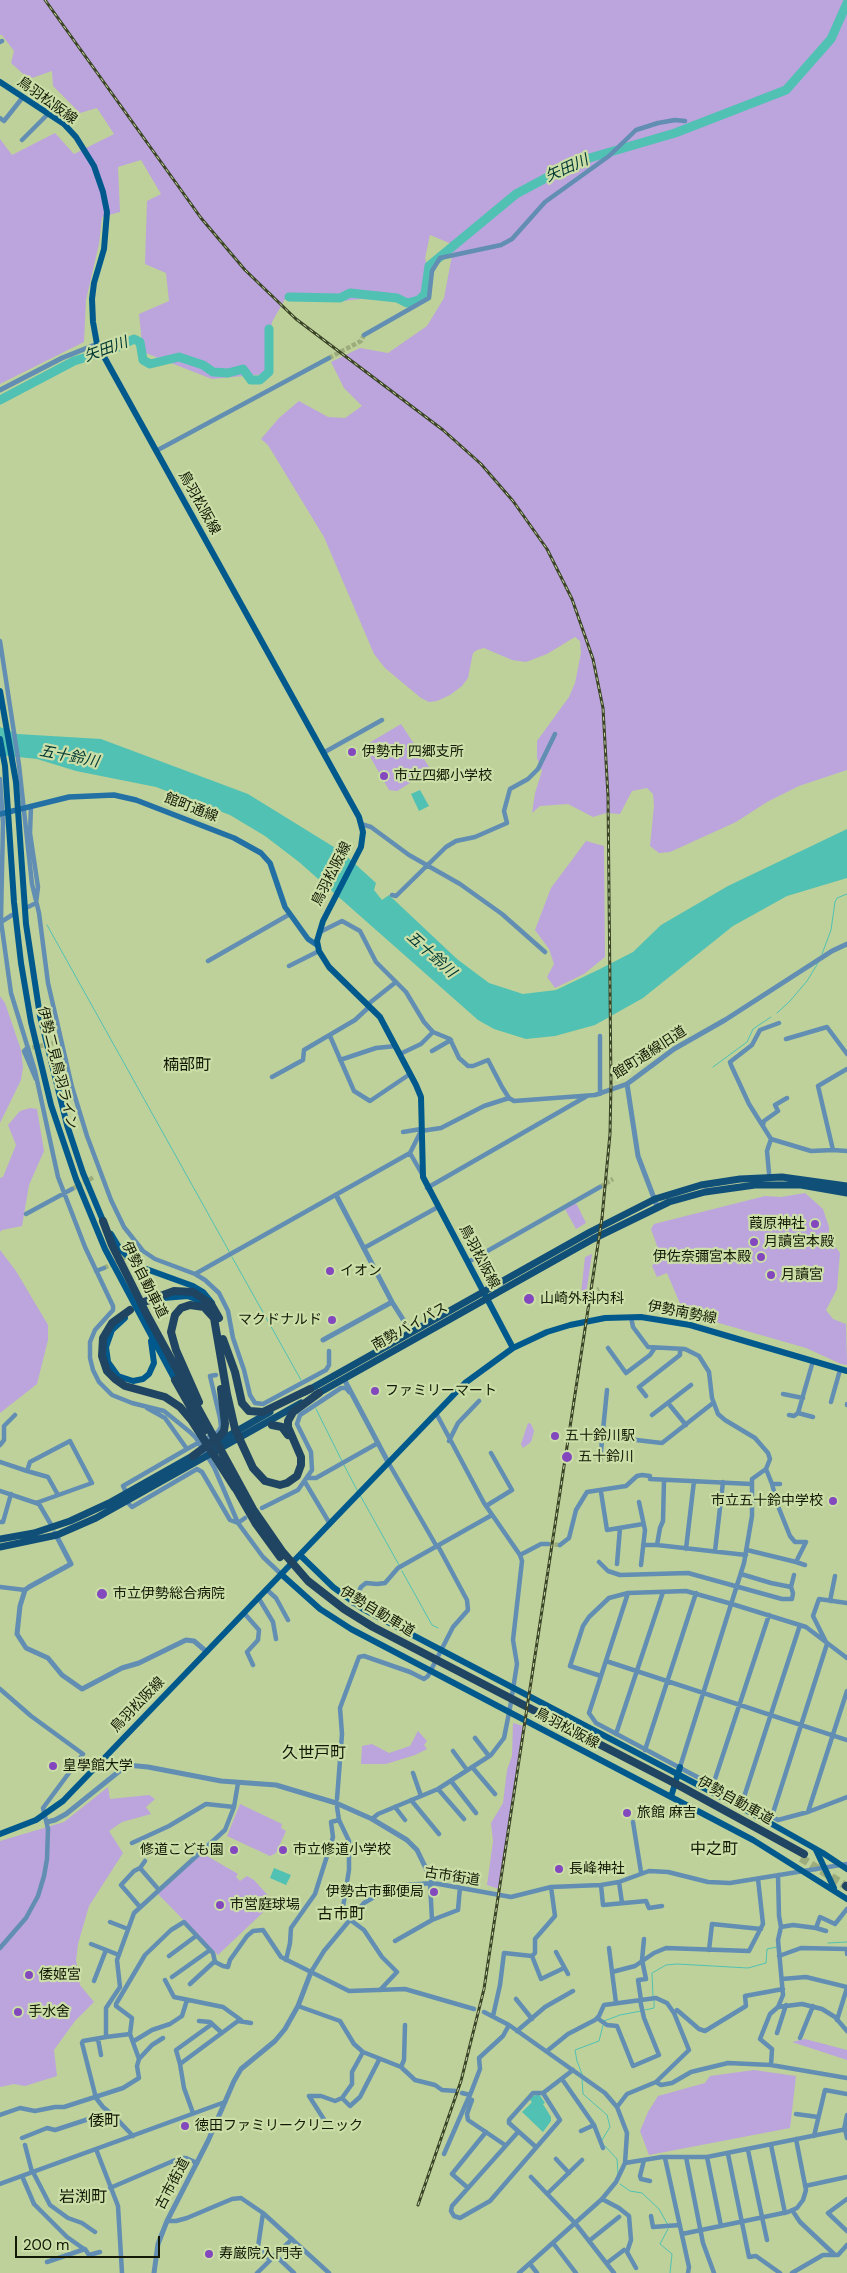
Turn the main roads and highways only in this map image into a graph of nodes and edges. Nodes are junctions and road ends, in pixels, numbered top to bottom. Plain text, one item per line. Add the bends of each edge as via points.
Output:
1 (0, 82) edge
2 (0, 691) edge
3 (0, 739) edge
4 (0, 814) edge
5 (318, 948) junction
6 (847, 1186) edge
7 (847, 1193) edge
8 (103, 1222) junction
9 (485, 1296) junction
10 (145, 1304) dead end
11 (132, 1308) junction
12 (213, 1312) junction
13 (221, 1337) junction
14 (513, 1348) junction
15 (844, 1370) edge
16 (175, 1380) joint
17 (310, 1389) junction
18 (319, 1393) junction
19 (272, 1425) joint
20 (207, 1433) junction
21 (246, 1452) junction
22 (192, 1456) junction
23 (207, 1456) junction
24 (225, 1464) junction
25 (0, 1539) edge
26 (0, 1547) edge
27 (280, 1553) junction
28 (301, 1556) junction
29 (280, 1574) junction
30 (680, 1767) road end
31 (677, 1776) junction
32 (671, 1796) junction
33 (0, 1834) edge
34 (811, 1845) junction
35 (803, 1856) tunnel mouth
36 (845, 1866) edge
37 (838, 1893) junction
38 (847, 1899) edge

1 - 5 main road, 鳥羽松阪線 via 64,124 90,159 107,212 104,249 92,299 92,322 97,344 361,824 363,839 319,932
2 - 8 main road, 伊勢二見鳥羽ライン via 22,813 27,932 45,1044 73,1142
3 - 11 main road, 伊勢二見鳥羽ライン via 14,902 31,1022 61,1137 86,1204
4 - 5 main road, 館町通線 via 31,809 69,797 114,795 136,800 225,835 266,858 273,869 285,907
5 - 9 main road, 鳥羽松阪線 via 329,967 382,1022 410,1074 421,1097 422,1174
6 - 9 highway, 南勢バイパス via 782,1178 740,1179 701,1185 654,1199 590,1232
7 - 9 highway, 南勢バイパス via 801,1186 756,1185 694,1194 657,1206
8 - 12 main road, 伊勢二見鳥羽ライン via 120,1249 138,1266 193,1286 206,1296
8 - 20 highway, 伊勢自動車道
9 - 14 main road, 鳥羽松阪線
9 - 17 highway, 南勢バイパス via 411,1332
9 - 18 highway, 南勢バイパス
10 - 12 highway via 167,1293 187,1291 203,1297
11 - 11 main road via 112,1330 106,1352 115,1373 132,1381 149,1374 155,1358 151,1342
11 - 16 main road, 伊勢二見鳥羽ライン
11 - 20 highway via 112,1323 103,1338 102,1356 108,1371 125,1386 171,1399
12 - 13 highway
12 - 20 highway via 200,1306 187,1306 175,1315 171,1328
13 - 17 highway via 235,1372 242,1403 249,1411 263,1412
13 - 21 highway via 227,1394
13 - 22 highway via 218,1365 224,1428 220,1436
14 - 15 main road, 伊勢南勢線 via 570,1325 605,1318 654,1318 690,1325
14 - 28 main road, 鳥羽松阪線 via 472,1377
16 - 20 highway, 伊勢自動車道
17 - 22 highway, 南勢バイパス
18 - 21 highway via 293,1412 288,1421 301,1457 299,1473 294,1479 284,1485 268,1483 256,1472
18 - 23 highway, 南勢バイパス
19 - 21 highway via 284,1430 294,1448 297,1464 292,1476 279,1482 269,1479 257,1469
19 - 23 highway
20 - 24 highway, 伊勢自動車道
22 - 25 highway, 南勢バイパス via 125,1489 93,1511 34,1534
23 - 26 highway, 南勢バイパス via 129,1504 57,1535
24 - 27 highway, 伊勢自動車道
24 - 27 highway, 伊勢自動車道 via 256,1524
27 - 35 highway, 伊勢自動車道 via 317,1591 372,1628 720,1807
28 - 29 main road, 鳥羽松阪線
28 - 31 main road, 鳥羽松阪線 via 353,1604
29 - 32 main road, 鳥羽松阪線 via 334,1619
29 - 33 main road, 鳥羽松阪線 via 46,1818
30 - 31 main road
31 - 32 main road
31 - 34 main road, 鳥羽松阪線
32 - 37 main road, 鳥羽松阪線 via 753,1840
34 - 36 main road, 鳥羽松阪線
34 - 37 main road via 820,1855
37 - 38 main road, 鳥羽松阪線

